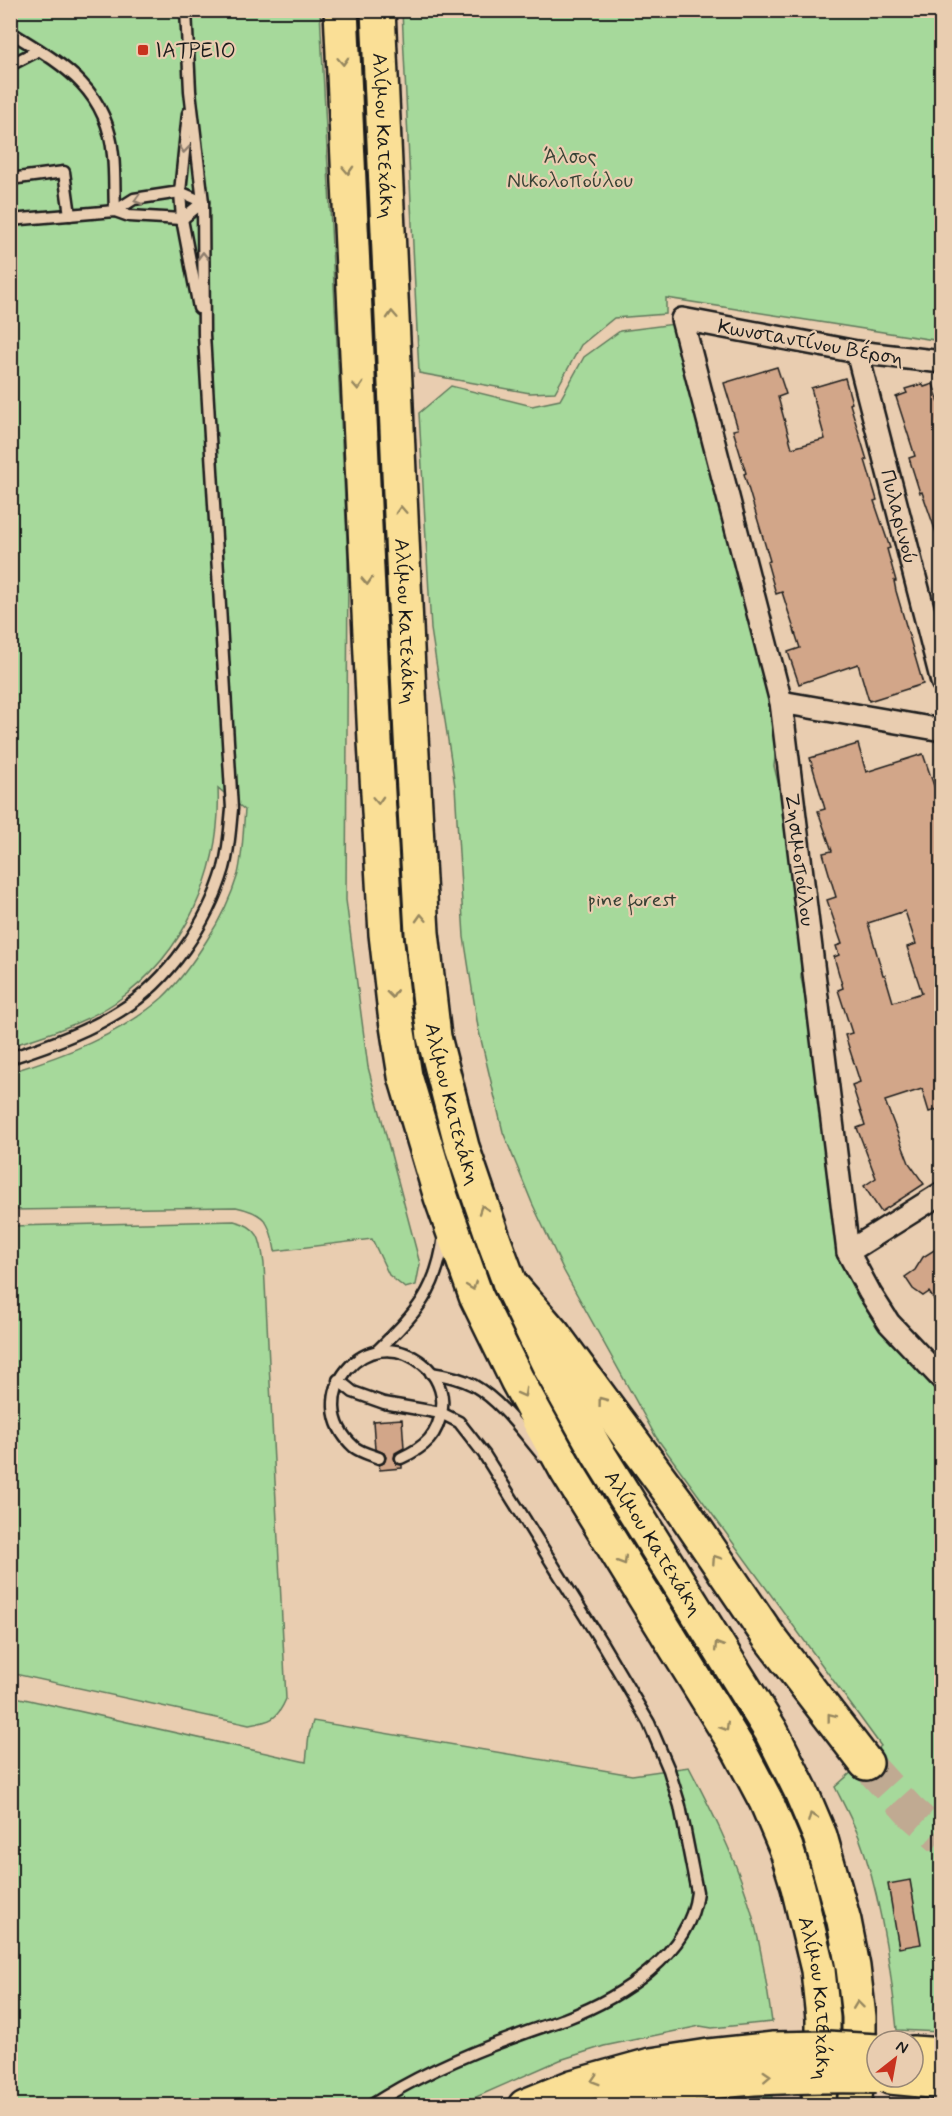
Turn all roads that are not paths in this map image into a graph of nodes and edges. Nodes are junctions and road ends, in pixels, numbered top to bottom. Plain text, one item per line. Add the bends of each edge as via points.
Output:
1 (186, 10) edge
2 (340, 10) edge
3 (378, 10) edge
4 (10, 32) edge
5 (39, 50) junction
6 (10, 65) edge
7 (190, 91) junction
8 (10, 179) edge
9 (180, 192) junction
10 (203, 202) junction
11 (115, 211) junction
12 (70, 215) junction
13 (182, 219) junction
14 (10, 220) edge
15 (682, 319) joint
16 (204, 335) junction
17 (858, 352) junction
18 (942, 362) edge
19 (942, 682) edge
20 (781, 702) junction
21 (942, 730) edge
22 (10, 1058) edge
23 (942, 1193) edge
24 (441, 1197) junction
25 (848, 1252) junction
26 (510, 1284) junction
27 (378, 1350) junction
28 (432, 1372) junction
29 (942, 1379) edge
30 (338, 1380) junction
31 (441, 1413) junction
32 (379, 1458) dead end
33 (401, 1458) dead end
34 (593, 1512) junction
35 (866, 1763) tunnel mouth
36 (865, 2050) edge
37 (925, 2054) edge
38 (942, 2055) edge
39 (709, 2069) junction
40 (865, 2076) edge
41 (925, 2080) edge
42 (942, 2082) edge
43 (370, 2106) edge
44 (525, 2106) edge
45 (609, 2106) edge
46 (818, 2106) edge
47 (854, 2106) edge

1 - 7 lane
2 -> 24 main road, Αλίμου Κατεχάκη via 386,934 405,1076
26 -> 3 main road, Αλίμου Κατεχάκη via 462,1147 444,1079 434,1037 422,933
4 - 5 lane
5 - 6 lane
5 - 11 lane via 83,83 104,117 113,154
7 -> 9 lane
7 - 10 lane
8 - 12 lane via 64,172
9 - 10 lane
9 -> 11 lane via 134,199
9 - 13 lane
10 - 13 lane
16 -> 10 lane
11 - 12 lane
11 - 13 lane via 129,216
12 - 14 lane
13 - 16 lane
15 - 17 street, Κωνσταντίνου Βέρση
15 - 20 street, Ζησιμοπούλου
16 - 22 lane via 232,809 224,868 197,928 150,988 122,1011 99,1023
17 - 18 street, Κωνσταντίνου Βέρση
17 - 19 street, Πυλαρινού
20 - 21 street
20 - 25 street, Ζησιμοπούλου
23 - 25 street
24 - 27 lane via 441,1262 424,1300
24 -> 34 main road, Αλίμου Κατεχάκη via 484,1314 541,1425
25 - 29 street, Ζησιμοπούλου via 889,1323
35 -> 26 main road via 769,1637 678,1503 554,1335
47 -> 26 main road, Αλίμου Κατεχάκη via 860,2018 844,1921 820,1836 771,1731 598,1453
27 - 28 lane via 414,1356
27 - 30 lane via 354,1360
28 - 31 lane via 442,1402
28 - 34 lane via 473,1385 500,1406
30 - 31 lane via 353,1392 384,1404
30 - 32 lane via 333,1405 339,1429 355,1449
31 - 33 lane via 431,1437 418,1450
31 - 43 lane via 459,1422 484,1454 649,1723 680,1806 697,1892 691,1919 664,1959 616,1993 568,2018 415,2078
34 -> 46 main road, Αλίμου Κατεχάκη via 739,1750 786,1848 819,1980 823,2064
36 - 39 main road, bridge via 774,2049
37 - 38 main road
39 -> 40 main road, bridge via 763,2076
39 -> 44 main road via 651,2065 572,2087
39 - 45 main road via 666,2090
41 - 42 main road

